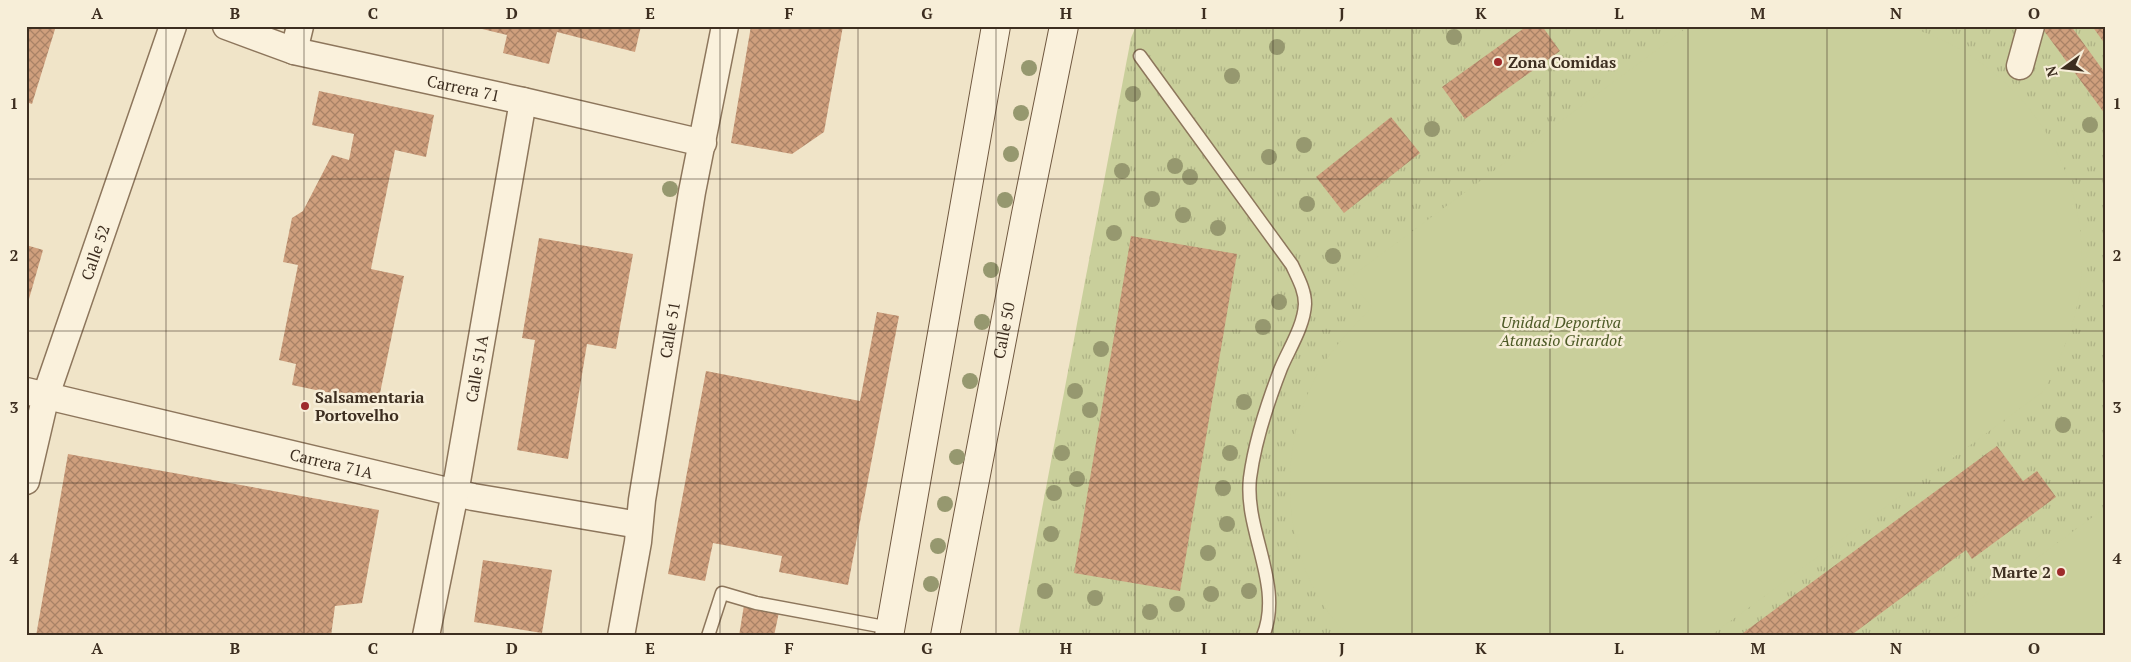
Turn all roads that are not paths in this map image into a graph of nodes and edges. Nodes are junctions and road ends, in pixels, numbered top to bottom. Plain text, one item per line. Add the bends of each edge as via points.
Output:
1 (173, 26) edge
2 (226, 26) edge
3 (724, 26) edge
4 (996, 26) edge
5 (1064, 26) edge
6 (2031, 26) edge
7 (297, 38) edge
8 (1140, 56) dead end
9 (2020, 66) dead end
10 (522, 100) junction
11 (703, 143) junction
12 (36, 393) edge
13 (26, 481) edge
14 (455, 493) junction
15 (639, 525) junction
16 (890, 632) edge
17 (426, 636) edge
18 (622, 636) edge
19 (708, 636) edge
20 (945, 636) edge
21 (1263, 636) edge

1 - 12 street, Calle 52
2 - 7 street, Carrera 71
3 - 11 street, Calle 51
4 - 16 main road
5 - 20 main road, Calle 50
6 - 9 street
7 - 10 street, Carrera 71
8 - 21 lane via 1292,265 1303,286 1305,305 1301,321 1258,432 1250,481 1253,525 1269,603
10 - 11 street, Carrera 71
10 - 14 street, Calle 51A
11 - 15 street, Calle 51 via 689,211
12 - 13 street, Calle 52
12 - 14 street, Carrera 71A
14 - 15 street, Carrera 71A
14 - 17 street, Calle 51A
15 - 18 street, Calle 51
16 - 19 lane via 722,593

